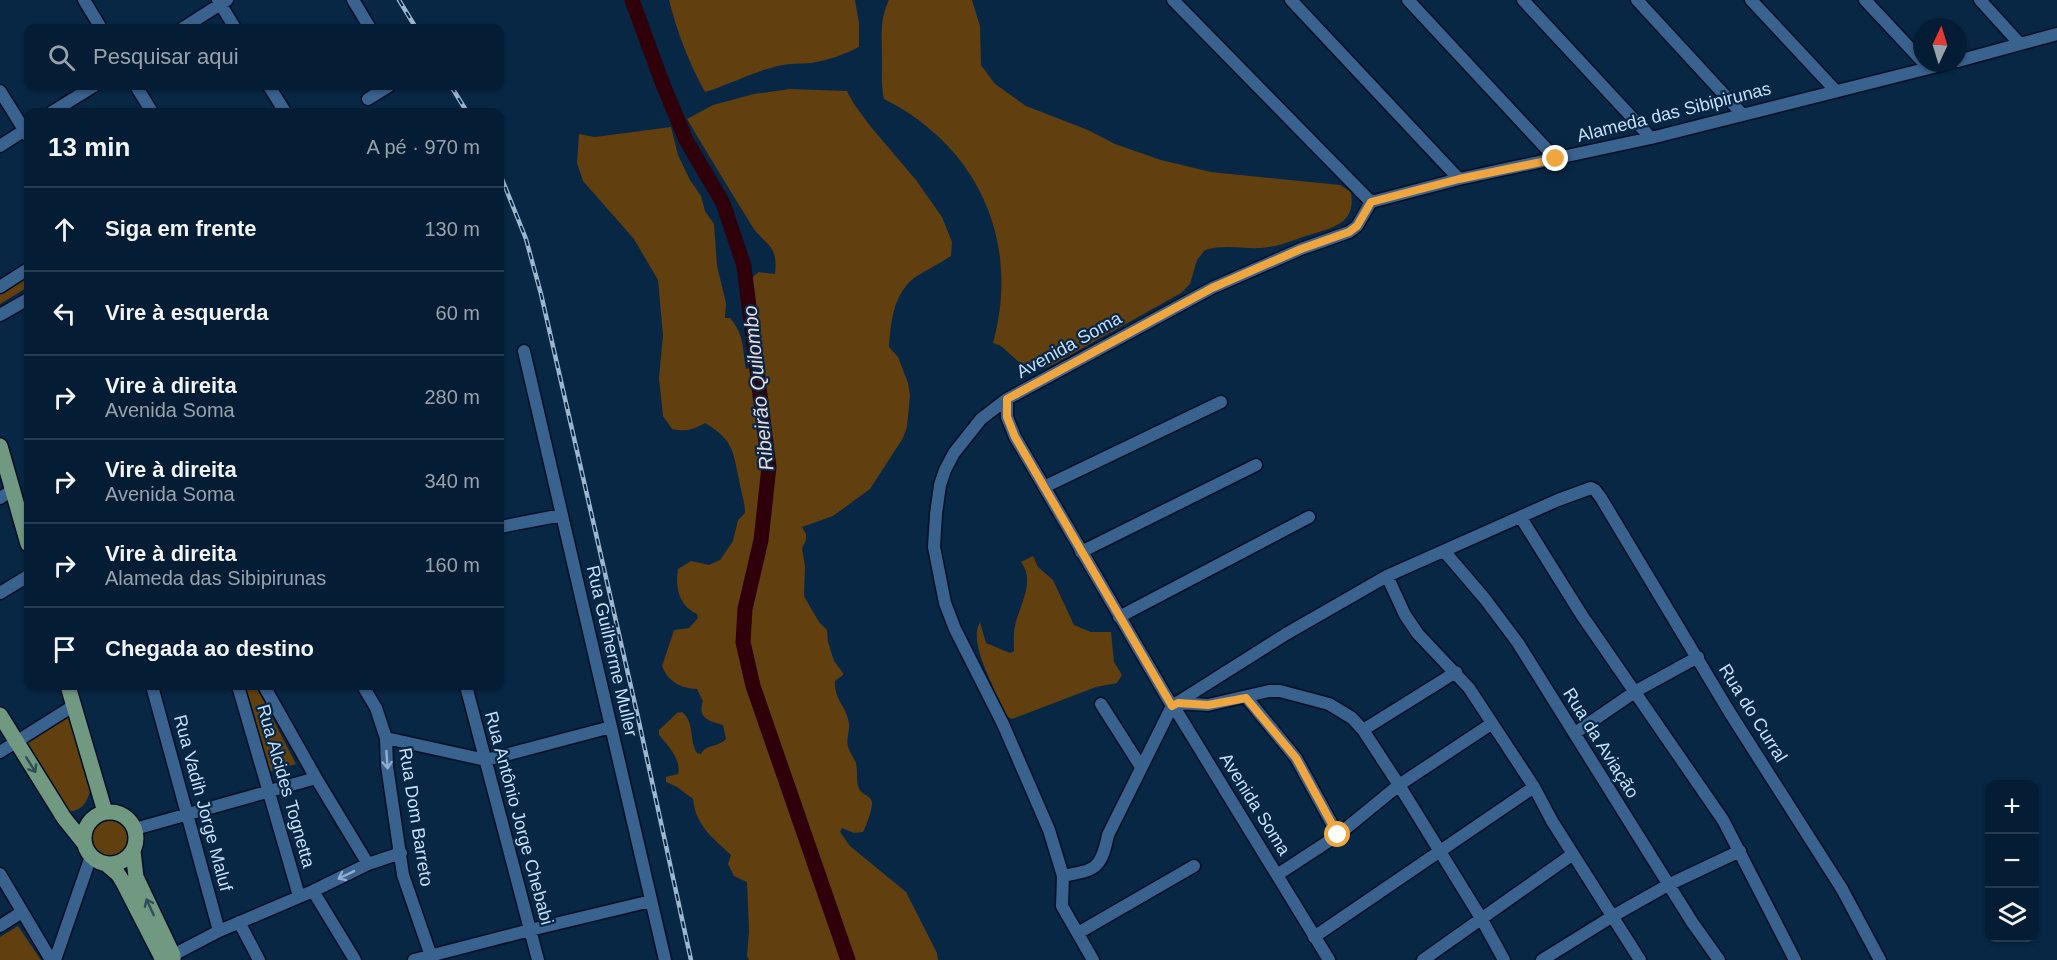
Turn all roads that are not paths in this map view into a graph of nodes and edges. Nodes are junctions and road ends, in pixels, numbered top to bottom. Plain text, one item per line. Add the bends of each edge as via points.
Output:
1 (84, 0) edge
2 (353, 0) edge
3 (1173, 0) edge
4 (1291, 0) edge
5 (1408, 0) edge
6 (1523, 0) edge
7 (1637, 0) edge
8 (1751, 0) edge
9 (1865, 0) edge
10 (1980, 0) edge
11 (222, 1) edge
12 (99, 24) edge
13 (189, 24) edge
14 (233, 24) edge
15 (368, 24) edge
16 (2057, 34) edge
17 (2020, 44) junction
18 (1913, 51) edge
19 (1967, 59) edge
20 (1913, 68) edge
21 (88, 90) edge
22 (138, 90) edge
23 (271, 90) edge
24 (383, 90) edge
25 (0, 91) edge
26 (1836, 91) junction
27 (368, 99) dead end
28 (58, 108) edge
29 (150, 108) edge
30 (281, 108) edge
31 (1742, 114) junction
32 (24, 127) edge
33 (24, 133) edge
34 (1651, 138) junction
35 (0, 146) edge
36 (1556, 159) junction
37 (1459, 179) junction
38 (1371, 202) junction
39 (24, 272) edge
40 (0, 287) edge
41 (24, 301) edge
42 (0, 315) edge
43 (524, 351) dead end
44 (1007, 399) junction
45 (1221, 402) dead end
46 (0, 446) edge
47 (1256, 465) dead end
48 (1044, 487) junction
49 (6, 494) edge
50 (562, 514) junction
51 (1309, 517) dead end
52 (1521, 518) junction
53 (504, 526) edge
54 (24, 535) edge
55 (1444, 551) junction
56 (1082, 552) junction
57 (1387, 576) junction
58 (24, 578) edge
59 (0, 593) edge
60 (1119, 617) junction
61 (1698, 657) junction
62 (1456, 672) junction
63 (69, 690) edge
64 (153, 690) edge
65 (239, 690) edge
66 (266, 690) edge
67 (365, 690) edge
68 (467, 690) edge
69 (1636, 691) junction
70 (1246, 698) junction
71 (1101, 704) dead end
72 (1174, 704) junction
73 (73, 706) junction
74 (0, 716) edge
75 (1491, 724) junction
76 (611, 727) junction
77 (1364, 730) junction
78 (1575, 733) junction
79 (386, 738) junction
80 (16, 742) junction
81 (0, 752) edge
82 (486, 760) junction
83 (1142, 766) junction
84 (316, 778) junction
85 (1399, 785) junction
86 (1534, 787) junction
87 (269, 792) junction
88 (105, 812) junction
89 (187, 815) junction
90 (135, 829) junction
91 (1338, 835) junction
92 (88, 850) junction
93 (133, 851) junction
94 (1740, 851) junction
95 (1440, 852) junction
96 (400, 854) junction
97 (1573, 854) junction
98 (106, 864) junction
99 (368, 864) junction
100 (1194, 866) dead end
101 (0, 874) edge
102 (1277, 875) junction
103 (1063, 876) junction
104 (1668, 885) junction
105 (313, 891) junction
106 (299, 896) junction
107 (651, 901) junction
108 (22, 912) junction
109 (1613, 916) junction
110 (1481, 918) junction
111 (239, 922) junction
112 (0, 926) edge
113 (530, 930) junction
114 (219, 931) junction
115 (1078, 933) junction
116 (1314, 937) junction
117 (431, 956) junction
118 (170, 958) edge
119 (51, 960) edge
120 (55, 960) edge
121 (259, 960) edge
122 (355, 960) edge
123 (414, 960) edge
124 (538, 960) edge
125 (665, 960) edge
126 (1093, 960) edge
127 (1328, 960) edge
128 (1423, 960) edge
129 (1504, 960) edge
130 (1542, 960) edge
131 (1640, 960) edge
132 (1719, 960) edge
133 (1795, 960) edge
134 (1880, 960) edge

1 - 12 street
2 - 15 street
3 - 38 street
4 - 37 street
5 - 36 street
6 - 34 street
7 - 31 street
8 - 26 street
9 - 18 street
10 - 17 street
11 - 13 street
11 - 14 street
16 - 17 street
17 - 19 street
20 - 26 street, Alameda das Sibipirunas
21 - 28 street
22 - 29 street
23 - 30 street
24 - 27 street
25 - 32 street
26 - 31 street, Alameda das Sibipirunas
31 - 34 street, Alameda das Sibipirunas
33 - 35 street
34 - 36 street, Alameda das Sibipirunas
36 - 37 street, Alameda das Sibipirunas
37 - 38 street, Alameda das Sibipirunas
38 - 44 street, Avenida Soma via 1349,232 1212,288
39 - 40 street
41 - 42 street
43 - 50 street, Rua Guilherme Muller
44 - 48 street, Avenida Soma via 1012,429
44 - 103 street via 981,419 945,470 934,547 945,603 955,629 1003,724 1049,830
45 - 48 street
46 - 49 main road
47 - 56 street
48 - 56 street, Avenida Soma
49 - 54 main road
50 - 53 street
50 - 76 street, Rua Guilherme Muller
51 - 60 street
52 - 55 street
52 - 61 street, Rua do Curral via 1558,500 1595,490
52 - 69 street via 1581,614
55 - 57 street
55 - 78 street, Rua da Aviação via 1518,643
56 - 60 street, Avenida Soma
57 - 62 street via 1418,634
57 - 72 street
58 - 59 street
60 - 72 street, Avenida Soma
61 - 69 street
61 - 134 street, Rua do Curral via 1842,889
62 - 75 street
62 - 77 street
63 - 73 main road
64 - 89 street, Rua Vadih Jorge Maluf
65 - 87 street, Rua Alcides Tognetta
66 - 84 street
67 - 79 street, Rua Dom Barreto
68 - 82 street, Rua Antônio Jorge Chebabi
69 - 78 street
69 - 94 street
70 - 72 street via 1208,705
70 - 77 street via 1280,691 1315,699 1342,712
70 - 91 street via 1296,758
71 - 83 street
72 - 83 street
72 - 102 street, Avenida Soma
73 - 80 street
73 - 88 main road
74 - 80 main road
75 - 85 street
75 - 86 street
76 - 82 street
76 - 107 street, Rua Guilherme Muller
77 - 85 street
78 - 104 street, Rua da Aviação
79 - 82 street
79 -> 96 street, Rua Dom Barreto
80 - 81 street
80 -> 92 main road
82 - 113 street, Rua Antônio Jorge Chebabi
83 - 103 street via 1108,835 1104,856 1087,872
84 - 87 street
84 - 99 street
85 - 91 street
85 - 95 street
86 - 95 street
86 - 97 street
87 - 89 street
87 - 106 street, Rua Alcides Tognetta
88 - 90 main road via 124,816
88 - 92 main road via 86,828
89 - 90 street
89 - 114 street, Rua Vadih Jorge Maluf
90 - 93 main road
91 - 102 street
92 - 98 main road
92 - 120 street
93 - 98 main road via 121,861
118 -> 93 main road via 136,877
94 - 104 street
94 - 133 street
95 - 110 street
95 - 116 street
96 - 99 street
96 - 117 street, Rua Dom Barreto via 407,890
97 - 109 street
97 - 110 street
98 - 118 main road via 118,874
99 -> 105 street
100 - 115 street
101 - 108 street
102 - 116 street, Avenida Soma
103 - 115 street via 1062,906
104 - 109 street
104 - 132 street, Rua da Aviação
105 - 106 street
105 - 122 street
106 - 111 street
107 - 113 street
107 - 125 street, Rua Guilherme Muller
108 - 112 street
108 - 119 street
109 - 130 street
109 - 131 street
110 - 128 street
110 - 129 street
111 - 114 street
111 - 121 street
113 - 117 street
113 - 124 street, Rua Antônio Jorge Chebabi
114 - 118 street
115 - 126 street
116 - 127 street, Avenida Soma
117 - 123 street

